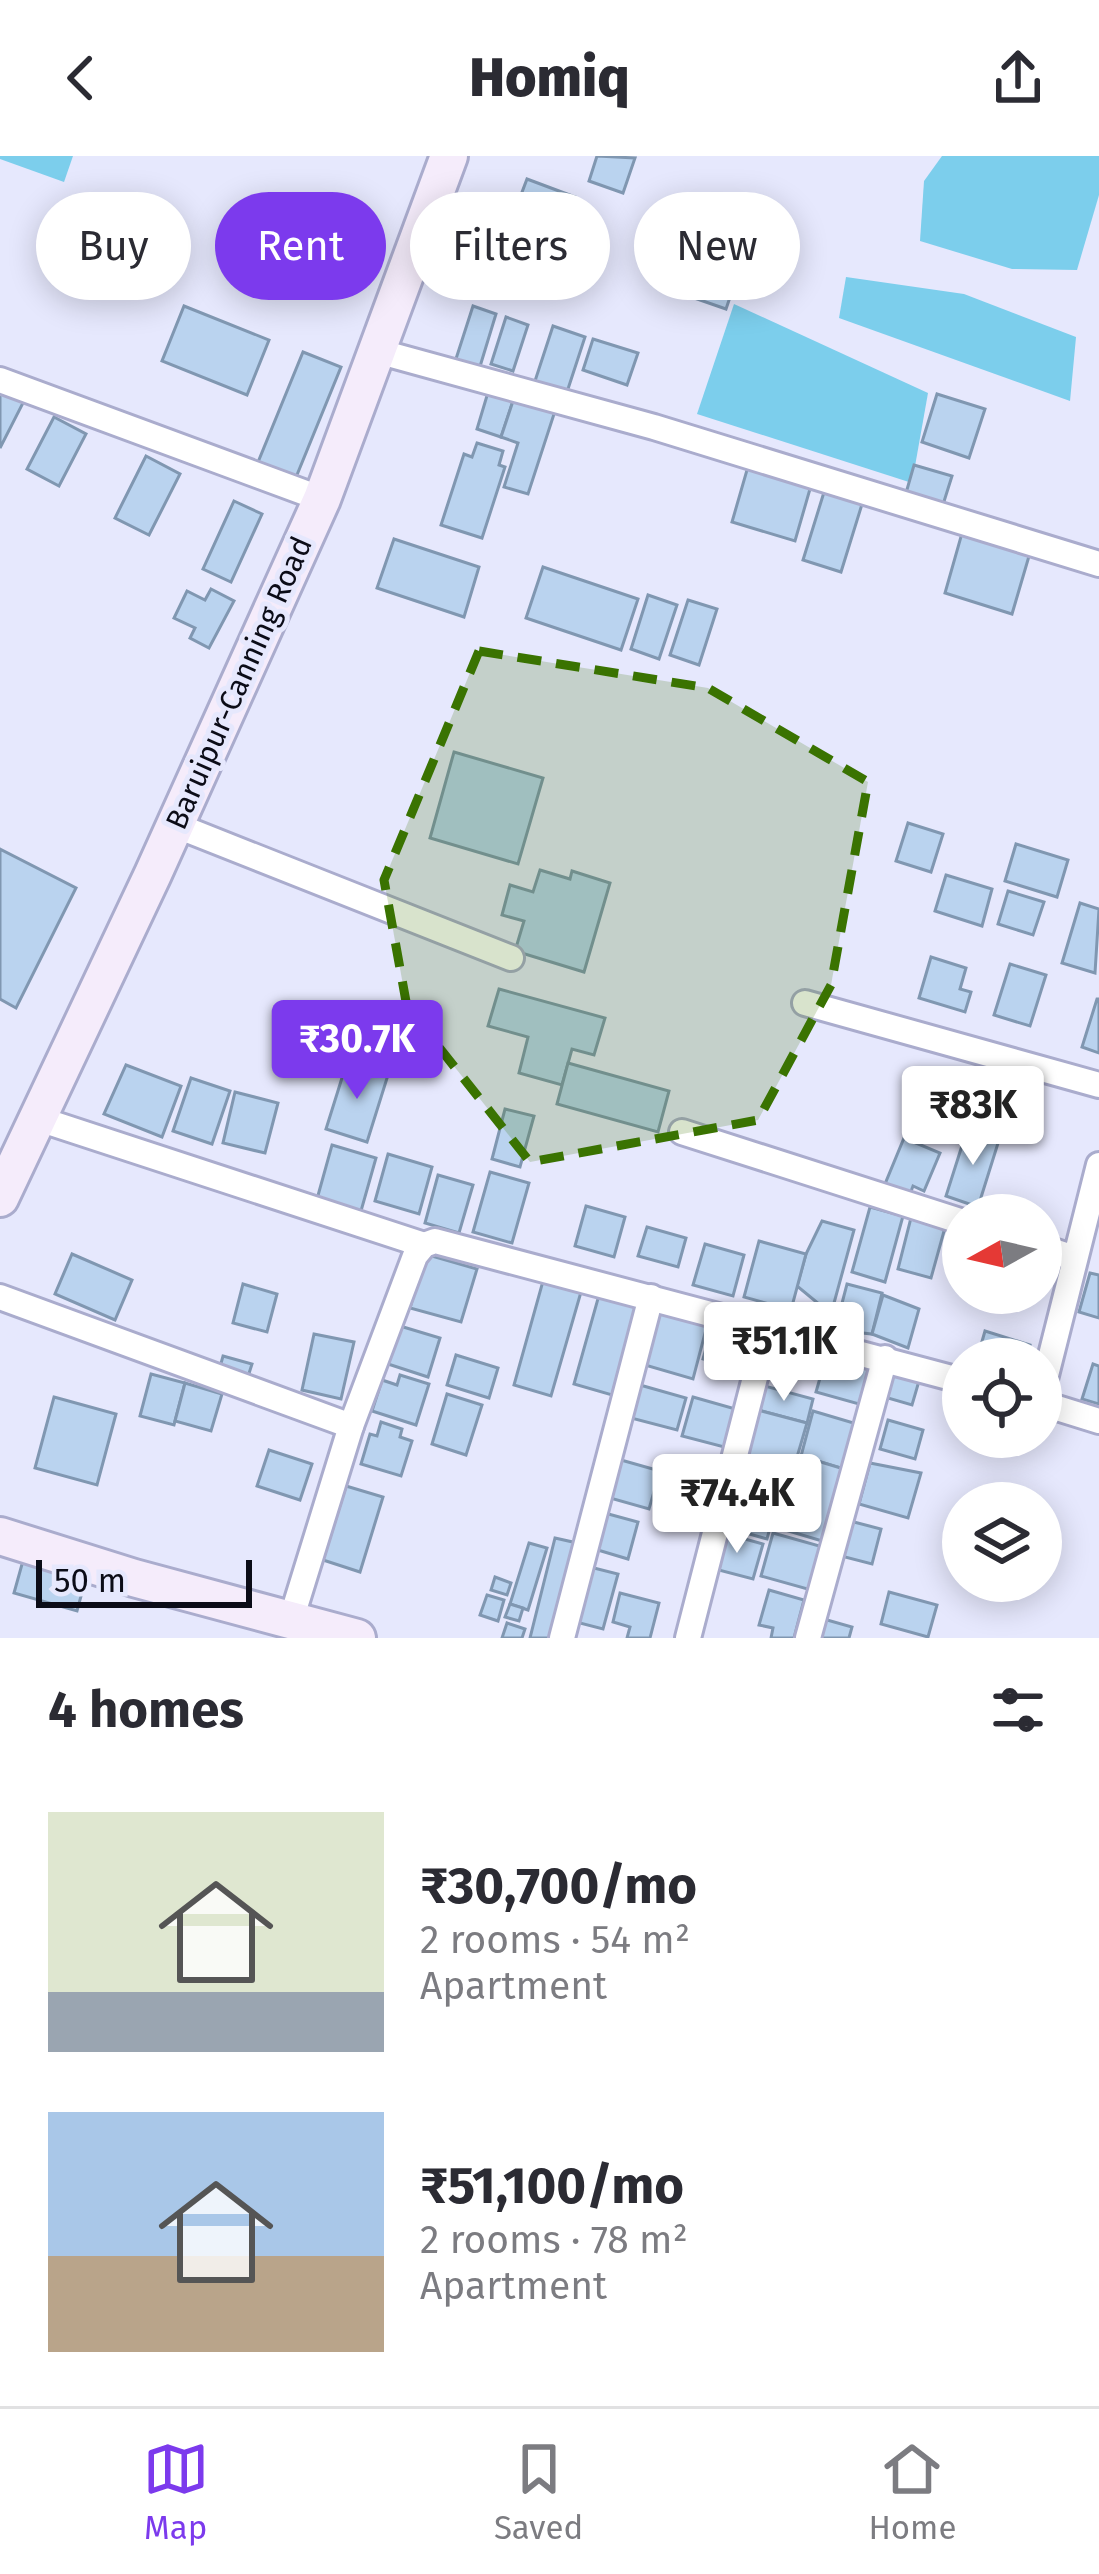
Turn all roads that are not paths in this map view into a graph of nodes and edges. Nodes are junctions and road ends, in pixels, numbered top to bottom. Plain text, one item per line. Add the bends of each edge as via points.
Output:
1 (449, 156) edge
2 (377, 351) junction
3 (0, 380) edge
4 (322, 499) junction
5 (1099, 564) edge
6 (175, 825) junction
7 (511, 958) dead end
8 (805, 1004) dead end
9 (1099, 1085) edge
10 (39, 1119) junction
11 (682, 1132) dead end
12 (1099, 1165) edge
13 (0, 1198) edge
14 (942, 1215) edge
15 (424, 1245) junction
16 (1062, 1254) edge
17 (1074, 1258) junction
18 (651, 1297) junction
19 (0, 1298) edge
20 (768, 1328) junction
21 (1055, 1338) edge
22 (885, 1358) junction
23 (942, 1375) edge
24 (1062, 1407) edge
25 (1099, 1421) edge
26 (351, 1426) junction
27 (0, 1536) edge
28 (291, 1620) junction
29 (357, 1638) edge
30 (562, 1638) edge
31 (688, 1638) edge
32 (808, 1638) edge

1 - 2 main road, Baruipur-Canning Road
2 - 4 main road, Baruipur-Canning Road
2 - 5 street
3 - 4 street
4 - 6 main road, Baruipur-Canning Road
6 - 7 street
6 - 10 main road, Baruipur-Canning Road
8 - 9 street
10 - 13 main road, Baruipur-Canning Road
10 - 15 street
11 - 14 street
12 - 17 street
15 - 18 street via 444,1241
15 - 26 street
16 - 17 street
17 - 21 street
18 - 20 street
18 - 30 street
19 - 26 street
20 - 22 street
20 - 31 street
22 - 23 street
22 - 32 street
24 - 25 street
26 - 28 street
27 - 28 main road
28 - 29 main road

